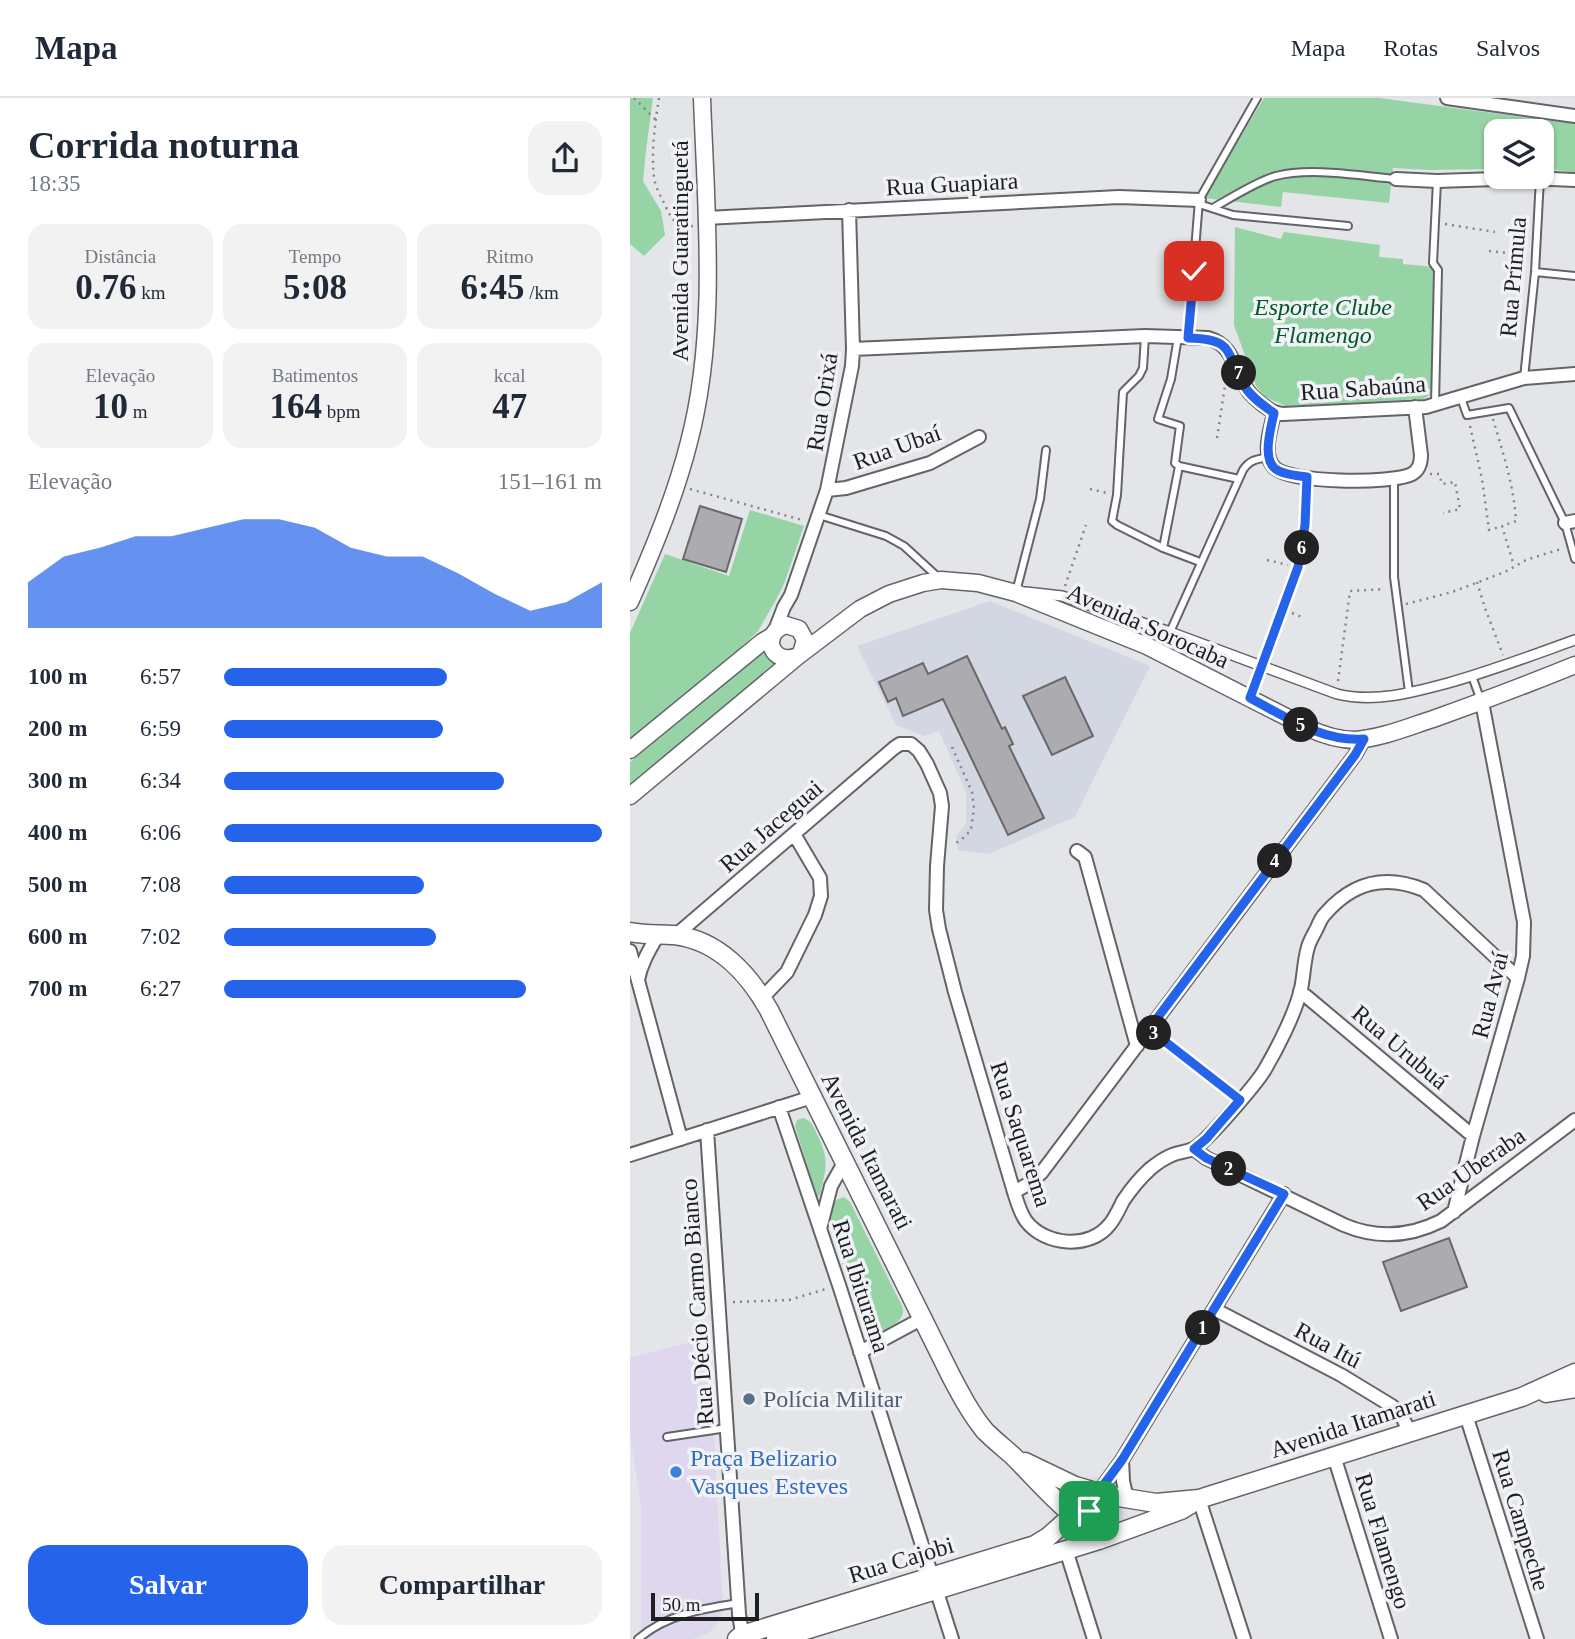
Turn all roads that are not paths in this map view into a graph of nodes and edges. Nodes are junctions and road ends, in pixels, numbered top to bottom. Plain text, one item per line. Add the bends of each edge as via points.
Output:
1 (702, 98) edge
2 (1257, 98) edge
3 (1447, 98) edge
4 (1494, 101) edge
5 (1575, 116) edge
6 (1396, 179) joint
7 (1554, 179) edge
8 (1484, 180) edge
9 (1575, 180) edge
10 (1437, 181) junction
11 (1539, 189) edge
12 (1199, 202) junction
13 (1213, 208) junction
14 (849, 211) junction
15 (706, 222) junction
16 (1348, 226) dead end
17 (1535, 272) junction
18 (1575, 276) edge
19 (1145, 336) junction
20 (1183, 337) junction
21 (853, 349) junction
22 (1575, 374) edge
23 (1524, 378) junction
24 (1461, 398) junction
25 (1435, 405) junction
26 (1415, 407) junction
27 (1274, 413) junction
28 (979, 437) dead end
29 (1045, 450) dead end
30 (1270, 457) junction
31 (1179, 466) junction
32 (1307, 477) junction
33 (1239, 479) junction
34 (1394, 479) junction
35 (827, 491) junction
36 (817, 520) junction
37 (1570, 522) edge
38 (1163, 548) junction
39 (1575, 559) edge
40 (1200, 562) junction
41 (942, 580) junction
42 (1016, 593) junction
43 (791, 595) junction
44 (630, 602) edge
45 (838, 625) junction
46 (797, 628) junction
47 (1170, 632) junction
48 (773, 634) junction
49 (1575, 640) edge
50 (799, 654) junction
51 (1575, 665) edge
52 (1261, 666) junction
53 (1472, 676) junction
54 (1409, 692) junction
55 (1250, 698) junction
56 (1482, 702) junction
57 (1364, 739) junction
58 (894, 748) joint
59 (630, 750) edge
60 (630, 796) edge
61 (794, 834) junction
62 (1077, 851) dead end
63 (630, 932) edge
64 (667, 935) junction
65 (630, 951) edge
66 (1518, 978) junction
67 (638, 980) junction
68 (1300, 991) junction
69 (762, 998) junction
70 (1137, 1046) junction
71 (812, 1097) junction
72 (779, 1107) junction
73 (1575, 1120) edge
74 (707, 1130) junction
75 (1473, 1136) junction
76 (681, 1139) junction
77 (1194, 1149) junction
78 (630, 1155) edge
79 (845, 1161) junction
80 (1014, 1192) junction
81 (1284, 1194) junction
82 (1454, 1212) junction
83 (820, 1229) junction
84 (1214, 1309) junction
85 (923, 1318) junction
86 (860, 1352) junction
87 (1575, 1373) edge
88 (1575, 1388) edge
89 (1522, 1397) junction
90 (1466, 1415) junction
91 (727, 1428) junction
92 (1410, 1432) junction
93 (667, 1437) dead end
94 (1013, 1456) junction
95 (1334, 1456) junction
96 (1122, 1460) junction
97 (1098, 1493) junction
98 (1127, 1499) junction
99 (1199, 1499) junction
100 (1074, 1522) junction
101 (1118, 1532) junction
102 (1066, 1550) junction
103 (934, 1583) junction
104 (739, 1603) junction
105 (821, 1624) edge
106 (741, 1638) edge
107 (638, 1639) edge
108 (776, 1639) edge
109 (952, 1639) edge
110 (1094, 1639) edge
111 (1244, 1639) edge
112 (1391, 1639) edge
113 (1537, 1639) edge

1 - 15 street, Avenida Guaratinguetá
2 - 12 lane
3 - 4 street
4 - 5 street
6 - 10 street
6 - 13 lane via 1291,173 1273,177
7 - 9 street
8 - 10 street
10 - 25 lane
11 - 17 lane, Rua Prímula
12 - 13 lane
12 - 14 street, Rua Guapiara via 1119,197
12 - 20 lane
13 - 16 lane via 1233,215
14 - 15 street, Rua Guapiara
14 - 21 street, Rua Orixá
15 - 44 street, Avenida Guaratinguetá via 704,361 689,442 658,537
17 - 18 lane
17 - 23 lane, Rua Prímula
19 - 20 street
19 - 21 street
19 - 38 lane via 1143,368 1124,392 1112,521
20 - 27 street, Rua Sabaúna via 1208,338 1226,347 1250,394
20 - 31 lane via 1158,419 1180,426 1175,463
21 - 35 street, Rua Orixá
22 - 23 street, Rua Sabaúna
23 - 24 street, Rua Sabaúna
24 - 25 street, Rua Sabaúna
24 - 37 lane via 1467,415 1509,408
25 - 26 street, Rua Sabaúna
26 - 27 street, Rua Sabaúna
26 - 34 street via 1421,455 1418,468
27 - 30 street
28 - 35 street, Rua Ubaí via 930,463
29 - 42 lane via 1040,499
30 - 32 street via 1276,470
30 - 33 lane via 1248,463
31 - 33 lane
31 - 38 lane
32 - 34 street
32 - 52 lane via 1298,567
33 - 40 lane
34 - 54 lane via 1394,576
35 - 36 street, Rua Orixá
36 - 41 lane via 886,536
36 - 43 street, Rua Orixá
37 - 39 lane
38 - 40 lane
40 - 47 lane
41 - 42 street, Avenida Sorocaba
41 - 45 street, Avenida Sorocaba via 889,594
42 - 47 street, Avenida Sorocaba via 1062,596
42 - 55 street, Avenida Sorocaba via 1147,646
43 - 46 street, Rua Orixá
43 - 48 street, Rua Orixá
45 - 46 street, Avenida Sorocaba via 813,631
45 - 50 street, Avenida Sorocaba
46 - 48 street via 786,625
46 - 50 street via 805,640
47 - 52 street, Avenida Sorocaba
48 - 50 street via 772,648 777,655 790,659
48 - 59 street
49 - 53 street, Avenida Sorocaba
50 - 60 street, Avenida Sorocaba
51 - 56 street, Avenida Sorocaba
52 - 54 street, Avenida Sorocaba via 1336,694 1365,699
52 - 55 lane
53 - 54 street, Avenida Sorocaba
53 - 56 lane
55 - 57 street, Avenida Sorocaba via 1321,734
56 - 57 street, Avenida Sorocaba
56 - 66 street, Rua Avaí via 1524,922
57 - 70 street
58 - 61 street, Rua Jaceguai
58 - 80 street, Rua Saquarema via 911,744 940,793 939,929
61 - 64 street, Rua Jaceguai
61 - 69 street via 820,878 821,897 787,972
62 - 70 street via 1085,857
63 - 64 main road, Avenida Itamarati
64 - 67 street via 644,958
64 - 69 main road, Avenida Itamarati via 703,944 725,956
65 - 67 street
66 - 68 street, Rua Saquarema via 1424,890 1386,882 1366,884 1323,916 1308,947
66 - 75 street, Rua Avaí
67 - 76 street
68 - 75 street, Rua Urubuá
68 - 77 street, Rua Saquarema via 1263,1073
69 - 71 main road, Avenida Itamarati
70 - 80 street via 1042,1172
71 - 72 street
71 - 79 main road, Avenida Itamarati
72 - 74 street
72 - 83 street, Rua Ibiturama
73 - 82 street, Rua Uberaba
74 - 76 street
74 - 91 street, Rua Décio Carmo Bianco
75 - 82 street, Rua Avaí
76 - 78 street
77 - 80 street, Rua Saquarema via 1171,1155 1152,1168 1135,1183 1110,1224 1092,1238 1061,1241 1045,1237 1026,1222
77 - 81 street, Rua Uberaba
79 - 83 street via 831,1186
79 - 85 main road, Avenida Itamarati
81 - 82 street, Rua Uberaba via 1357,1230 1381,1235 1425,1229
81 - 84 street
83 - 86 street, Rua Ibiturama
84 - 92 street, Rua Itú via 1392,1406
84 - 96 street
85 - 86 street
85 - 94 main road, Avenida Itamarati via 974,1416
86 - 103 street, Rua Ibiturama
87 - 89 main road, Avenida Itamarati
88 - 89 main road, Avenida Itamarati
89 - 90 main road, Avenida Itamarati
90 - 92 main road, Avenida Itamarati
90 - 113 street, Rua Campeche
91 - 93 lane
91 - 104 street, Rua Décio Carmo Bianco
92 - 95 main road, Avenida Itamarati
94 - 97 main road, Avenida Itamarati
94 - 100 main road, Avenida Itamarati
95 - 99 main road, Avenida Itamarati
95 - 112 street, Rua Flamengo
96 - 97 street
96 - 98 street
97 - 98 main road, Avenida Itamarati
97 - 100 main road, Rua Cajobi
98 - 99 main road, Avenida Itamarati via 1156,1503
98 - 101 main road via 1131,1516
99 - 101 main road, Avenida Itamarati
99 - 111 street
100 - 101 main road via 1103,1533
100 - 102 main road via 1061,1535
100 - 103 main road, Rua Cajobi via 1035,1545
101 - 102 main road, Rua Cajobi
102 - 103 main road, Rua Cajobi
102 - 110 street
103 - 105 main road, Rua Cajobi
103 - 109 street, Rua Ibiturama
104 - 106 street, Rua Décio Carmo Bianco
104 - 107 lane via 671,1618
105 - 106 main road, Rua Cajobi
105 - 108 main road, Rua Cajobi

